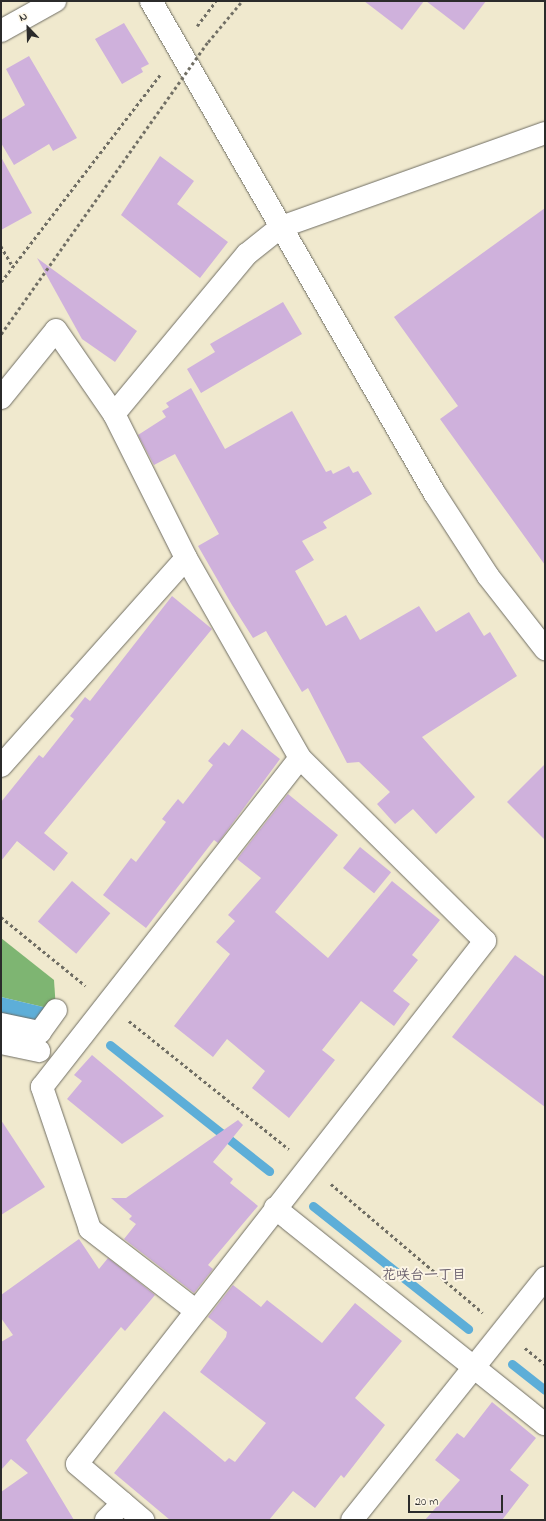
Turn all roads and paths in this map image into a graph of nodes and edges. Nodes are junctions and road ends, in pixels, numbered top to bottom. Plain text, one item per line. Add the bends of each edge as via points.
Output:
1 (55, 1) edge
2 (151, 1) edge
3 (216, 1) edge
4 (242, 1) edge
5 (1, 30) edge
6 (180, 51) junction
7 (545, 133) edge
8 (281, 227) junction
9 (1, 246) edge
10 (12, 265) junction
11 (1, 282) edge
12 (1, 334) edge
13 (1, 398) edge
14 (114, 414) junction
15 (186, 558) junction
16 (545, 649) edge
17 (300, 758) junction
18 (1, 766) edge
19 (1, 918) edge
20 (106, 1003) junction
21 (56, 1010) dead end
22 (1, 1024) edge
23 (1, 1043) edge
24 (39, 1051) dead end
25 (309, 1166) junction
26 (275, 1208) junction
27 (545, 1278) edge
28 (195, 1310) junction
29 (503, 1331) junction
30 (545, 1364) edge
31 (472, 1369) junction
32 (545, 1424) edge
33 (123, 1503) junction
34 (106, 1520) edge
35 (143, 1520) edge
36 (352, 1520) edge

1 - 5 street
2 - 6 street
3 - 6 path
4 - 12 path, bridge via 208,42
6 - 8 street
6 - 10 path
7 - 8 street
8 - 14 street via 248,254
8 - 16 street via 435,494 488,576
9 - 10 path
10 - 11 path
13 - 14 street via 56,330
14 - 15 street
15 - 17 street
15 - 18 street
17 - 20 street
17 - 25 street via 485,941
19 - 20 path
20 - 25 path
20 - 28 street via 42,1087 90,1229
21 - 22 street via 40,1032
23 - 24 street
25 - 26 street
25 - 29 path
26 - 28 street
26 - 31 street
27 - 29 street
28 - 33 street via 77,1464
29 - 30 path
29 - 31 street
31 - 32 street
31 - 36 street
33 - 34 street
33 - 35 street

